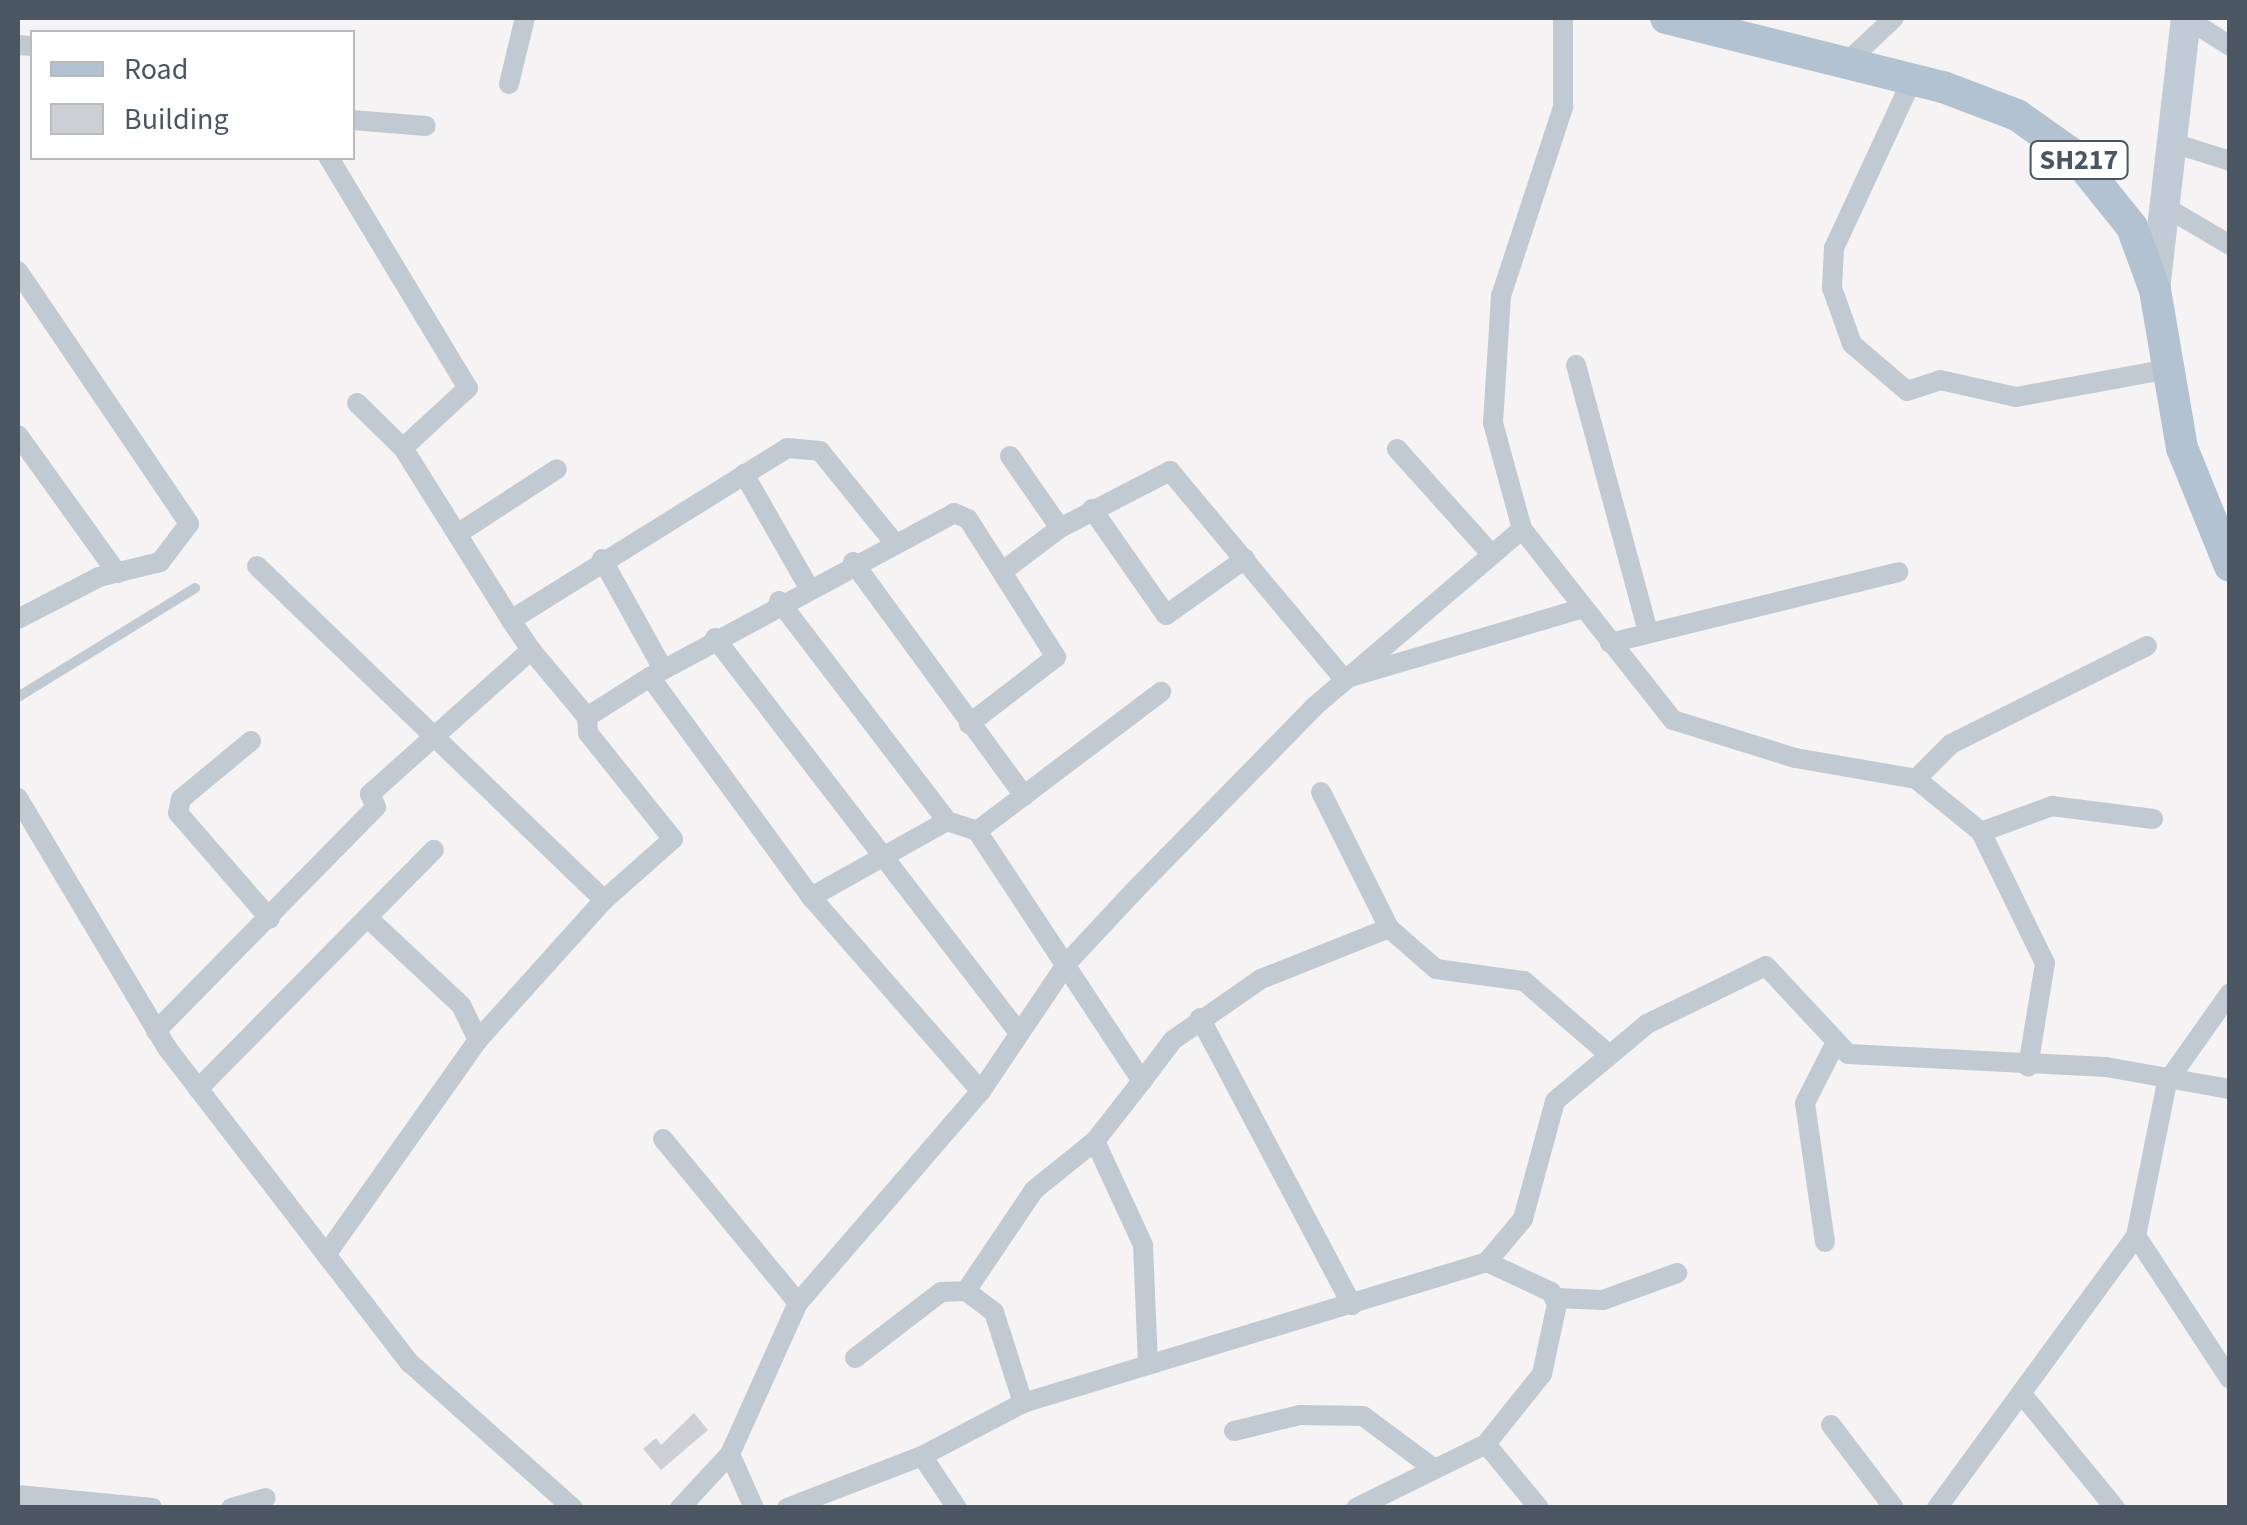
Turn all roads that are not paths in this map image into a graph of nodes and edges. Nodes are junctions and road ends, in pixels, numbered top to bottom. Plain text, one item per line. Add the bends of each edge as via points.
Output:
1 (525, 18) edge
2 (1563, 18) edge
3 (1666, 18) edge
4 (1894, 18) edge
5 (2186, 18) edge
6 (1871, 26) edge
7 (2230, 46) edge
8 (1847, 62) junction
9 (1912, 80) junction
10 (509, 84) dead end
11 (355, 120) edge
12 (426, 126) dead end
13 (2170, 142) junction
14 (330, 160) edge
15 (2230, 161) edge
16 (2162, 205) junction
17 (2230, 244) edge
18 (18, 270) edge
19 (2155, 290) junction
20 (1576, 364) dead end
21 (2162, 370) junction
22 (358, 403) dead end
23 (18, 435) edge
24 (403, 448) junction
25 (1397, 449) dead end
26 (1010, 456) dead end
27 (557, 468) dead end
28 (744, 474) junction
29 (1092, 509) junction
30 (1060, 528) junction
31 (1522, 529) junction
32 (457, 534) junction
33 (892, 542) junction
34 (1492, 555) junction
35 (602, 559) junction
36 (1245, 559) junction
37 (853, 562) junction
38 (257, 566) dead end
39 (2230, 566) edge
40 (1002, 572) junction
41 (1898, 572) dead end
42 (116, 573) junction
43 (808, 586) junction
44 (195, 588) dead end
45 (779, 602) junction
46 (1583, 608) junction
47 (18, 619) edge
48 (511, 620) junction
49 (1648, 632) junction
50 (715, 638) junction
51 (1610, 642) junction
52 (2147, 646) dead end
53 (530, 650) junction
54 (656, 673) junction
55 (1344, 680) junction
56 (1162, 692) dead end
57 (18, 697) edge
58 (587, 717) junction
59 (970, 724) junction
60 (436, 736) junction
61 (251, 740) dead end
62 (1916, 779) junction
63 (1321, 792) dead end
64 (1024, 796) junction
65 (18, 798) edge
66 (2154, 819) dead end
67 (947, 821) junction
68 (978, 831) junction
69 (1981, 832) junction
70 (434, 850) dead end
71 (881, 856) junction
72 (810, 896) junction
73 (604, 900) junction
74 (270, 919) junction
75 (370, 919) junction
76 (1389, 928) junction
77 (1067, 963) junction
78 (2230, 993) edge
79 (1200, 1018) junction
80 (156, 1031) junction
81 (1019, 1034) junction
82 (478, 1040) junction
83 (1834, 1046) junction
84 (1607, 1053) junction
85 (2028, 1066) junction
86 (1142, 1081) junction
87 (2167, 1082) junction
88 (198, 1089) junction
89 (2224, 1089) edge
90 (981, 1092) junction
91 (2230, 1108) edge
92 (663, 1139) dead end
93 (1095, 1141) junction
94 (2136, 1236) junction
95 (1826, 1242) dead end
96 (326, 1256) junction
97 (1486, 1262) junction
98 (1676, 1273) dead end
99 (966, 1290) junction
100 (1555, 1298) junction
101 (798, 1303) junction
102 (1352, 1305) junction
103 (855, 1358) dead end
104 (1148, 1364) junction
105 (2230, 1379) edge
106 (2021, 1393) junction
107 (1023, 1404) junction
108 (1831, 1425) dead end
109 (1234, 1431) dead end
110 (1486, 1444) junction
111 (730, 1454) junction
112 (922, 1456) junction
113 (1433, 1468) junction
114 (18, 1495) edge
115 (266, 1498) dead end
116 (152, 1508) edge
117 (232, 1508) edge
118 (573, 1508) edge
119 (680, 1508) edge
120 (754, 1508) edge
121 (787, 1508) edge
122 (958, 1508) edge
123 (1356, 1508) edge
124 (1539, 1508) edge
125 (1894, 1508) edge
126 (1937, 1508) edge
127 (2114, 1508) edge

1 - 10 street
2 - 31 street via 1563,106 1501,296 1493,423
3 - 8 main road, SH217
4 - 6 street
5 - 7 street
5 - 13 street
6 - 8 street
8 - 9 main road, SH217
9 - 19 main road, SH217 via 2017,115 2075,156 2132,227
9 - 21 street via 1834,248 1832,288 1852,344 1907,391 1940,380 2016,397
11 - 12 street
13 - 15 street
13 - 16 street
14 - 24 street via 468,388
16 - 17 street
16 - 19 street
18 - 42 street via 186,511 181,543 140,572
19 - 21 main road, SH217
20 - 49 street
21 - 39 main road, SH217
22 - 24 street
23 - 42 street
24 - 32 street
25 - 34 street
26 - 30 street
27 - 32 street
28 - 33 street via 810,444
28 - 35 street
28 - 43 street
29 - 30 street
29 - 36 street via 1170,472
29 - 36 street via 1166,614
30 - 40 street
31 - 34 street
31 - 46 street
32 - 48 street
33 - 37 street
33 - 40 street via 954,513
34 - 55 street
35 - 48 street
35 - 54 street
36 - 55 street
37 - 43 street
37 - 59 street
38 - 60 street
40 - 59 street via 1056,658
41 - 49 street
42 - 47 street
43 - 45 street
44 - 57 lane
45 - 50 street
45 - 67 street
46 - 51 street
46 - 55 street
48 - 53 street
49 - 51 street
50 - 54 street
50 - 71 street
51 - 62 street via 1673,720 1694,731
52 - 62 street via 1951,744
53 - 58 street
53 - 60 street
54 - 58 street
54 - 72 street
55 - 77 street
56 - 64 street
58 - 73 street via 588,733 674,839
59 - 64 street
60 - 73 street
60 - 74 street via 370,794 376,806
61 - 74 street via 180,799 178,813
62 - 69 street
63 - 76 street
64 - 68 street
65 - 80 street
66 - 69 street via 2052,806
67 - 68 street
67 - 71 street
68 - 77 street
69 - 85 street via 2045,963
70 - 75 street
71 - 72 street
71 - 81 street
72 - 90 street
73 - 82 street
74 - 80 street
75 - 82 street via 461,1005
75 - 88 street
76 - 79 street via 1261,979
76 - 84 street via 1436,969 1524,982
77 - 81 street
77 - 86 street
78 - 87 street
79 - 86 street
79 - 102 street
80 - 88 street
81 - 90 street
82 - 96 street
83 - 84 street via 1766,966
83 - 85 street via 1848,1054
83 - 95 street via 1805,1102
84 - 97 street via 1555,1102 1523,1219
85 - 87 street via 2106,1067
86 - 93 street
87 - 89 street
87 - 94 street
88 - 96 street
89 - 91 street
90 - 101 street
92 - 101 street
93 - 99 street via 1034,1190
93 - 104 street via 1143,1245
94 - 105 street
94 - 106 street
96 - 118 street via 410,1363
97 - 100 street
97 - 102 street
98 - 100 street via 1604,1300
99 - 103 street via 941,1292
99 - 107 street via 994,1312
100 - 110 street via 1542,1374
101 - 111 street
102 - 104 street
104 - 107 street
106 - 126 street
106 - 127 street
107 - 112 street
108 - 125 street
109 - 113 street via 1336,1411 1394,1431
110 - 113 street
110 - 124 street
111 - 119 street
111 - 120 street
112 - 121 street
112 - 122 street
113 - 123 street
114 - 116 street
115 - 117 street

